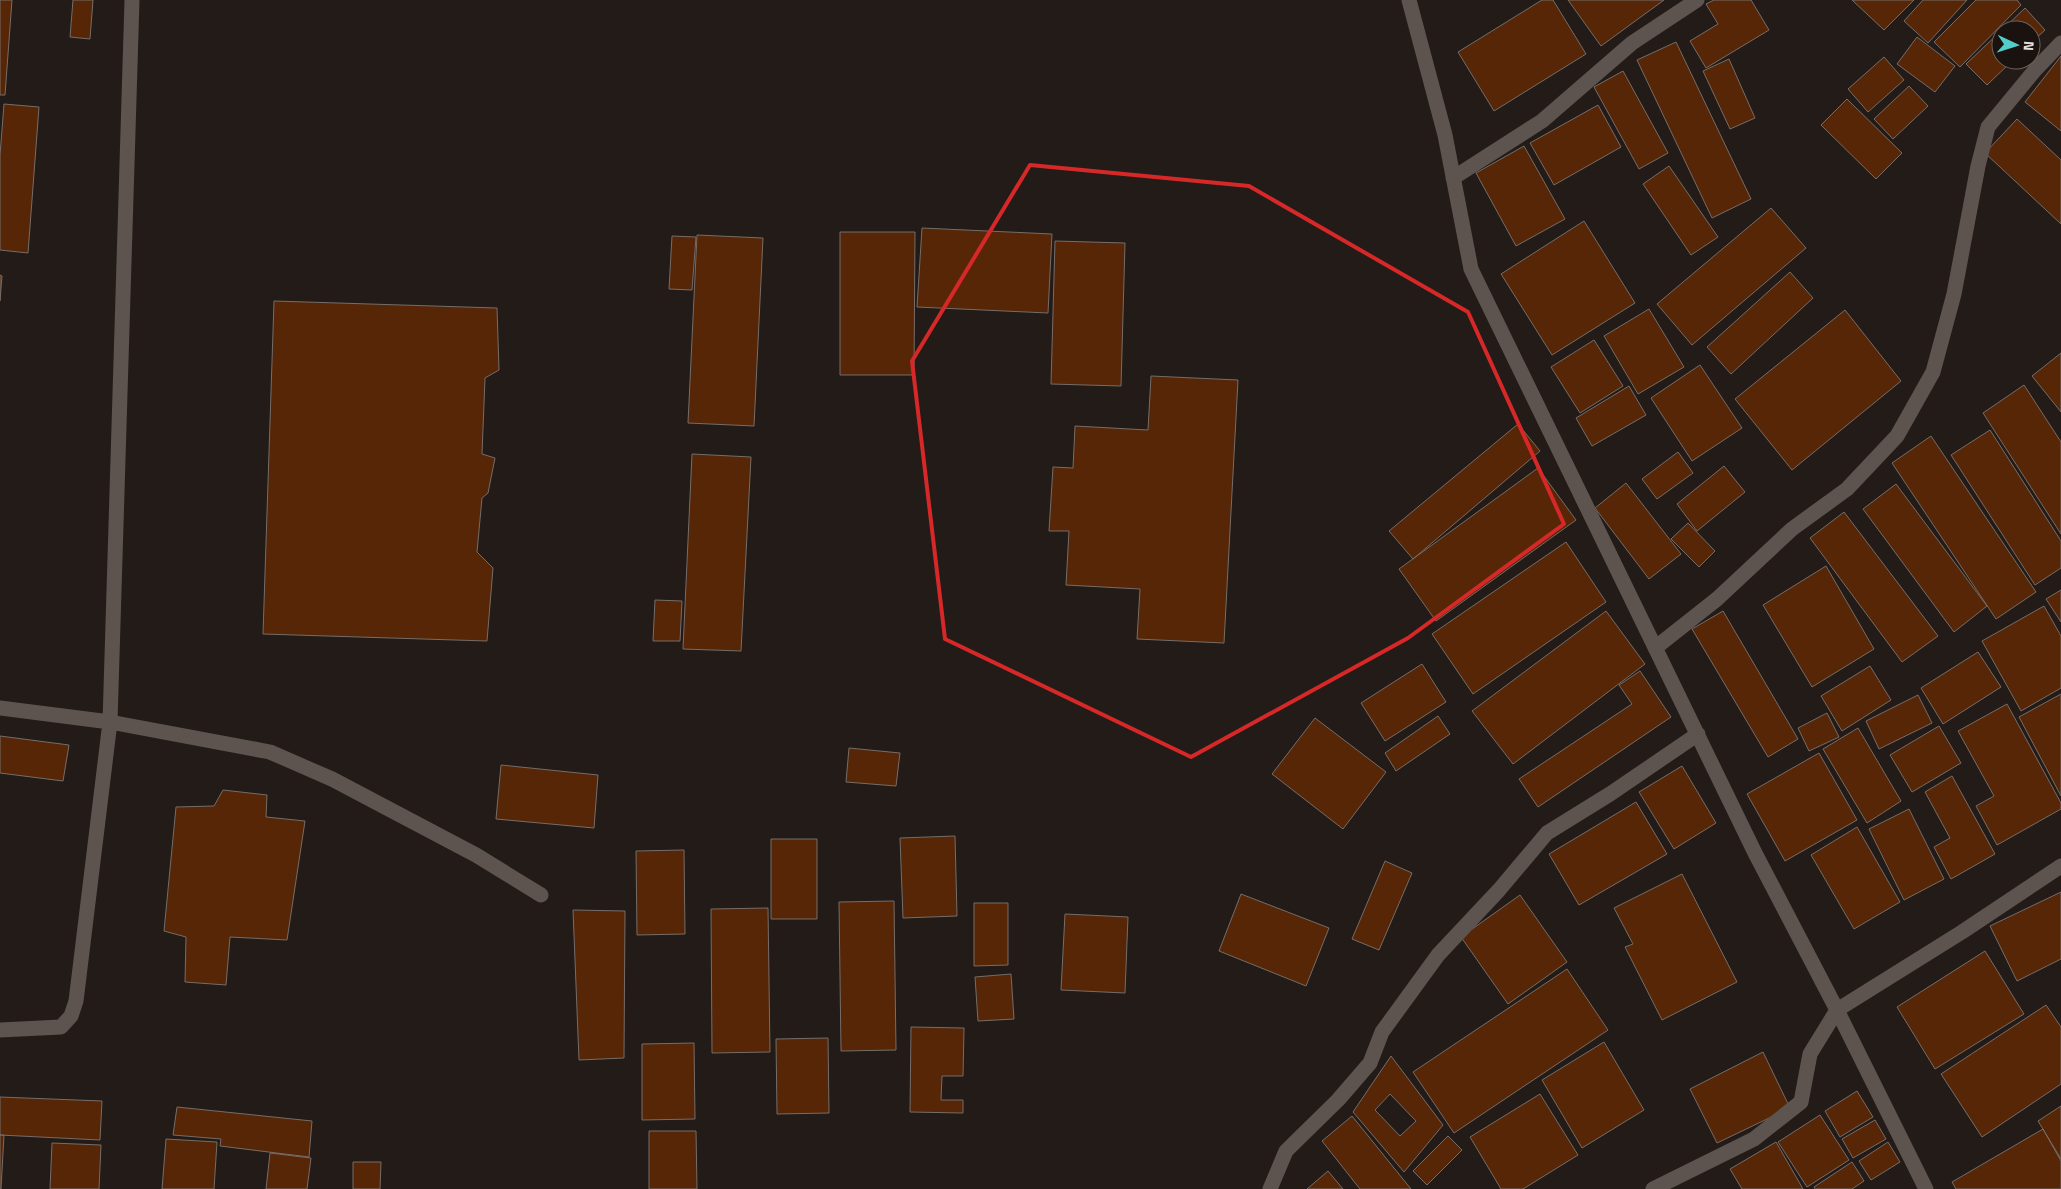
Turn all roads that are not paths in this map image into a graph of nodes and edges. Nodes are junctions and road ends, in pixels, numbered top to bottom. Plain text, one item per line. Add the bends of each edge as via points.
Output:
1 (132, 0) edge
2 (1409, 0) edge
3 (1697, 0) edge
4 (2061, 43) edge
5 (1453, 178) junction
6 (1655, 648) junction
7 (0, 708) edge
8 (110, 722) junction
9 (1698, 734) junction
10 (2061, 866) edge
11 (541, 895) dead end
12 (1837, 1010) junction
13 (0, 1030) edge
14 (1270, 1189) edge
15 (1653, 1189) edge
16 (1926, 1189) edge

1 - 8 street
2 - 5 street via 1445,135
3 - 5 street via 1632,43 1542,121
4 - 6 street via 1988,127 1954,294 1933,372 1897,436 1847,489 1792,529 1717,599
5 - 6 street via 1470,269
6 - 9 street
7 - 8 street
8 - 11 street via 270,752 332,778 476,855
8 - 13 street via 76,1002 71,1016 61,1026
9 - 12 street via 1755,853
9 - 14 street via 1547,833 1438,955 1382,1032 1370,1063 1286,1151
10 - 12 street
12 - 15 street via 1810,1054 1801,1102 1754,1139
12 - 16 street

